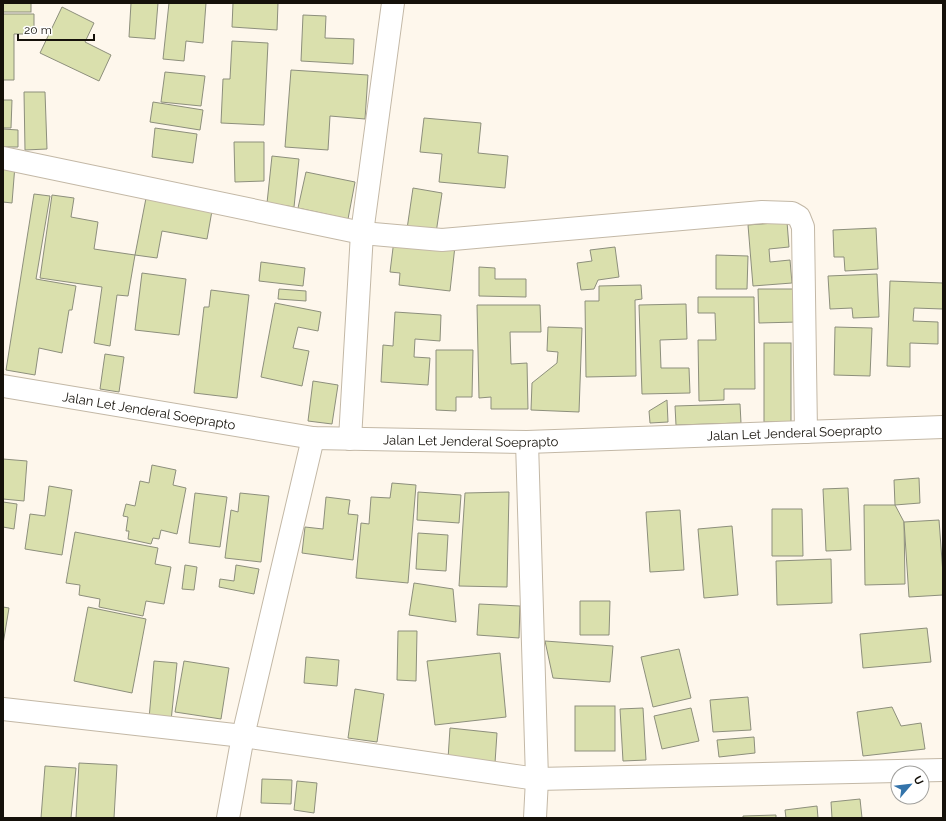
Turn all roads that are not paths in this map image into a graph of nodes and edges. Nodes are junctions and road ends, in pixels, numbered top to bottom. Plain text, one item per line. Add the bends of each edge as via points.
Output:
1 (393, 3) edge
2 (3, 158) edge
3 (362, 233) junction
4 (3, 386) edge
5 (943, 427) edge
6 (806, 432) junction
7 (312, 438) junction
8 (350, 439) junction
9 (527, 442) junction
10 (3, 710) edge
11 (243, 736) junction
12 (943, 770) edge
13 (537, 779) junction
14 (228, 818) edge
15 (535, 818) edge

1 - 3 street
2 - 3 street
3 - 6 street via 442,240 762,212 792,213 799,217 803,227
3 - 8 street
4 - 7 street, Jalan Let Jenderal Soeprapto
5 - 6 street, Jalan Let Jenderal Soeprapto
6 - 9 street, Jalan Let Jenderal Soeprapto
7 - 8 street, Jalan Let Jenderal Soeprapto
7 - 11 street
8 - 9 street, Jalan Let Jenderal Soeprapto
9 - 13 street
10 - 11 street
11 - 13 street
11 - 14 street
12 - 13 street
13 - 15 street

